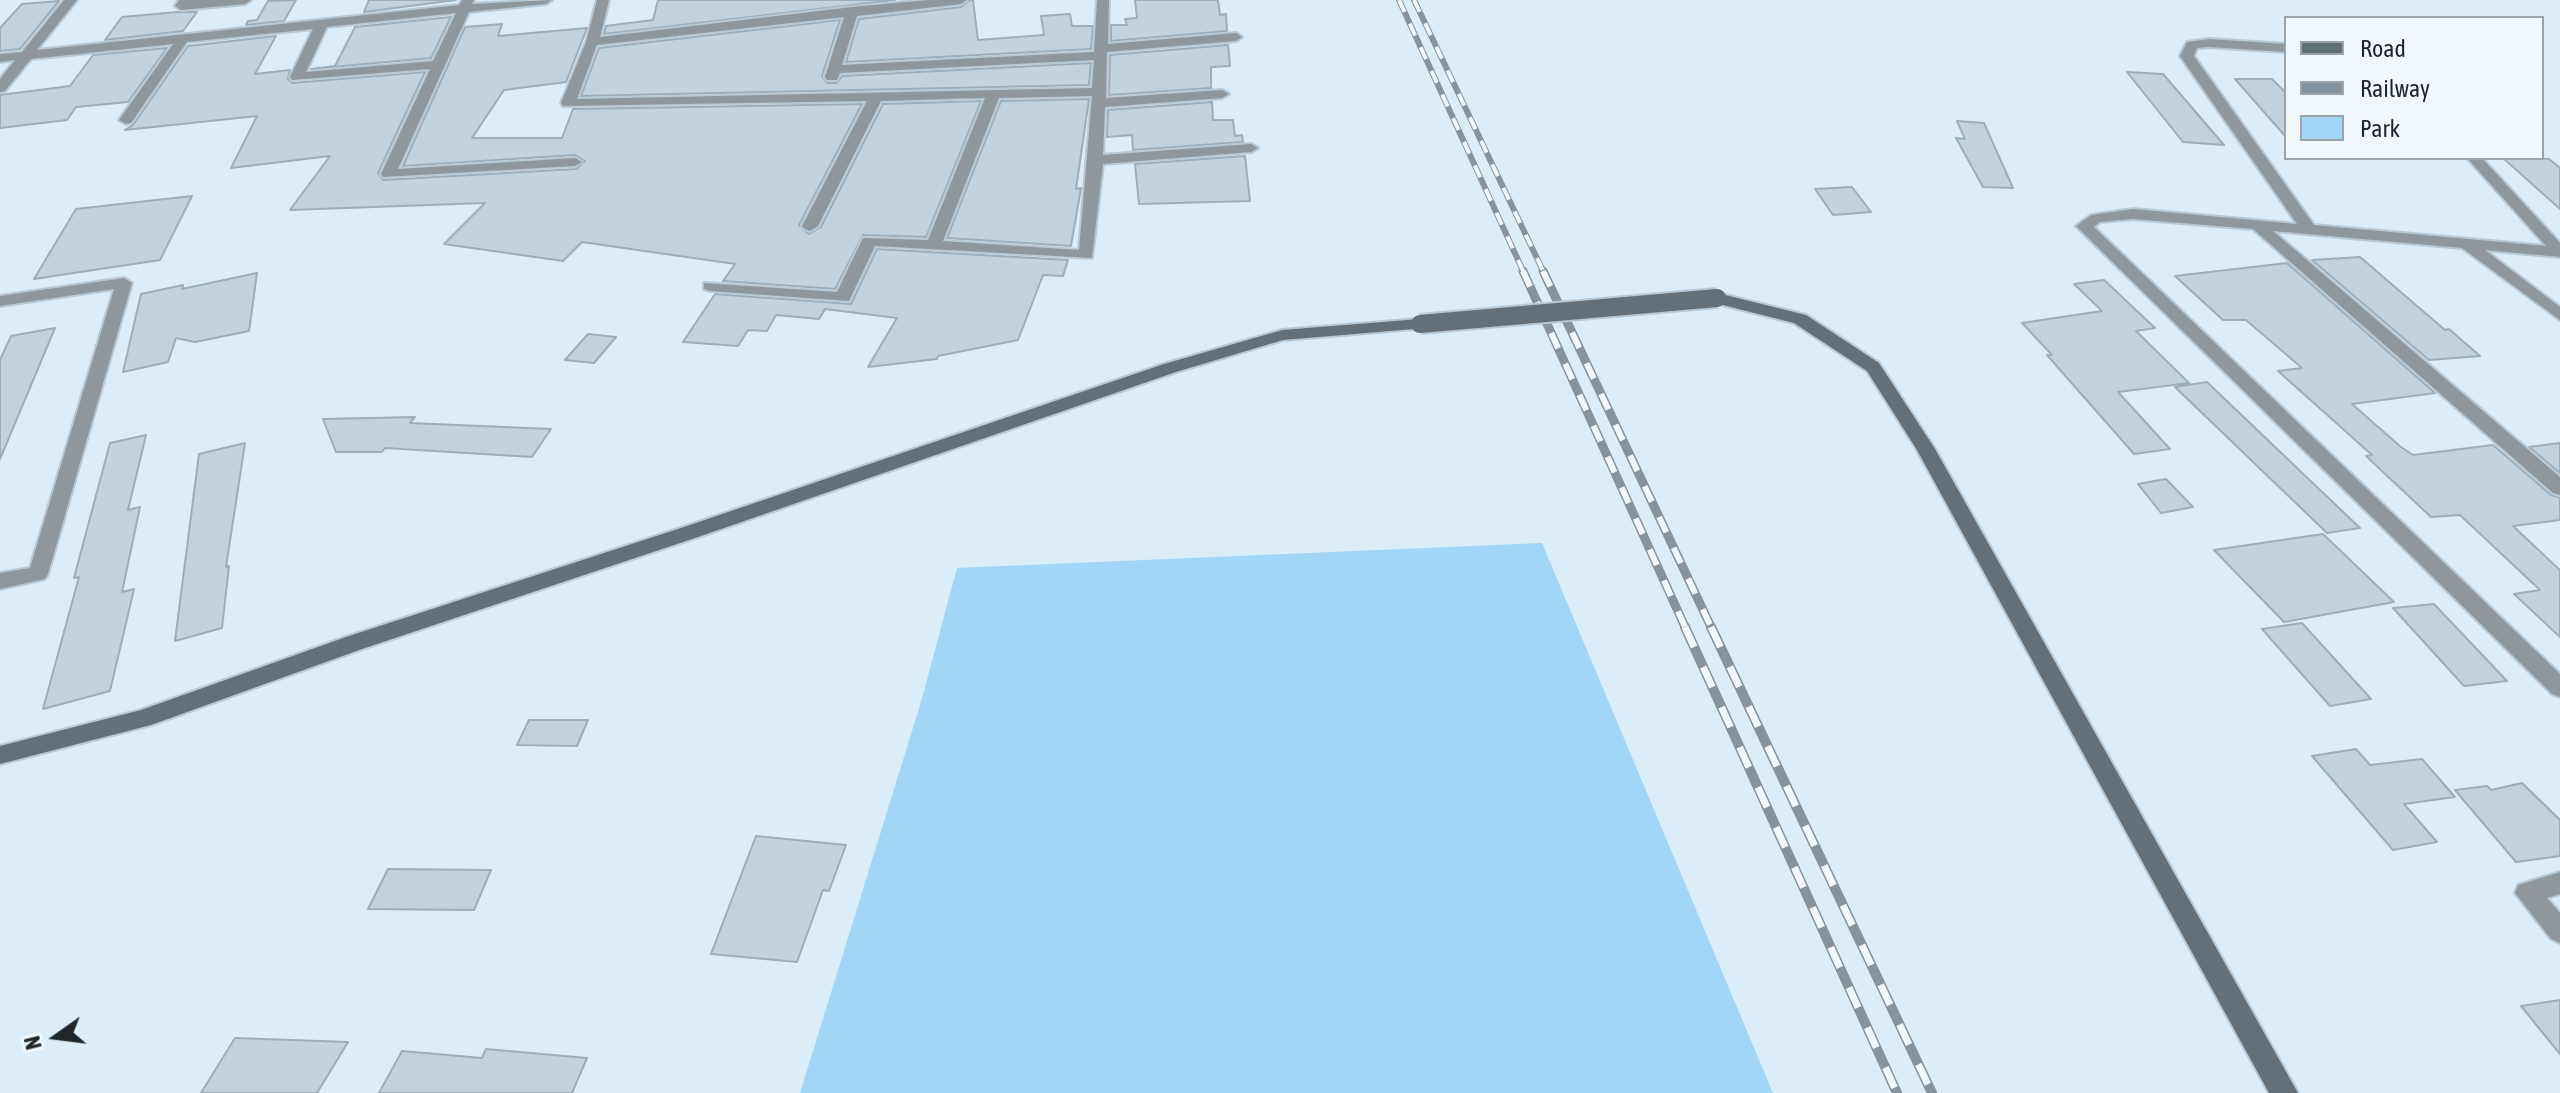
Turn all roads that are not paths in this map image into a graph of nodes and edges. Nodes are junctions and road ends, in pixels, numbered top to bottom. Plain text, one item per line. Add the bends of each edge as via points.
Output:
1 (71, 0) edge
2 (185, 0) edge
3 (245, 0) edge
4 (546, 0) edge
5 (603, 0) edge
6 (961, 0) edge
7 (1103, 0) edge
8 (467, 5) edge
9 (852, 11) junction
10 (322, 24) junction
11 (1236, 37) dead end
12 (182, 40) junction
13 (592, 42) junction
14 (2284, 48) edge
15 (1100, 52) junction
16 (26, 56) junction
17 (0, 58) edge
18 (441, 64) junction
19 (837, 69) junction
20 (0, 88) edge
21 (1222, 94) dead end
22 (823, 95) junction
23 (993, 95) junction
24 (1097, 97) junction
25 (875, 98) junction
26 (126, 120) dead end
27 (1251, 148) dead end
28 (1096, 160) junction
29 (2476, 160) edge
30 (575, 162) dead end
31 (810, 226) dead end
32 (2258, 226) junction
33 (2310, 231) junction
34 (2468, 245) junction
35 (933, 246) junction
36 (2560, 252) edge
37 (710, 286) dead end
38 (0, 301) edge
39 (2560, 315) edge
40 (2560, 488) edge
41 (0, 581) edge
42 (2560, 688) edge
43 (0, 755) edge
44 (2560, 883) edge
45 (2560, 931) edge
46 (2284, 1093) edge

1 - 16 street
2 - 3 street via 181,6
4 - 8 street
5 - 13 street
6 - 9 street
7 - 15 street
8 - 10 street
8 - 18 street
9 - 13 street
9 - 19 street
10 - 12 street
10 - 18 street via 297,77
11 - 15 street
12 - 16 street
12 - 26 street
13 - 22 street via 568,103
14 - 33 street via 2209,43 2192,45 2187,56
15 - 19 street
15 - 24 street
16 - 17 street
16 - 20 street
18 - 30 street via 388,174
19 - 22 street
21 - 24 street
22 - 25 street
23 - 24 street
23 - 25 street
23 - 35 street
24 - 28 street
25 - 31 street
27 - 28 street
28 - 35 street via 1086,255
29 - 36 street
32 - 33 street
32 - 40 street
32 - 42 street via 2133,214 2096,218 2084,226
33 - 34 street
34 - 36 street
34 - 39 street
35 - 37 street via 869,241 843,297
38 - 41 street via 124,283 38,574
43 - 46 main road, bridge via 143,719 354,643 1282,335 1717,298 1800,319 1873,367 1926,449
44 - 45 street via 2527,893

